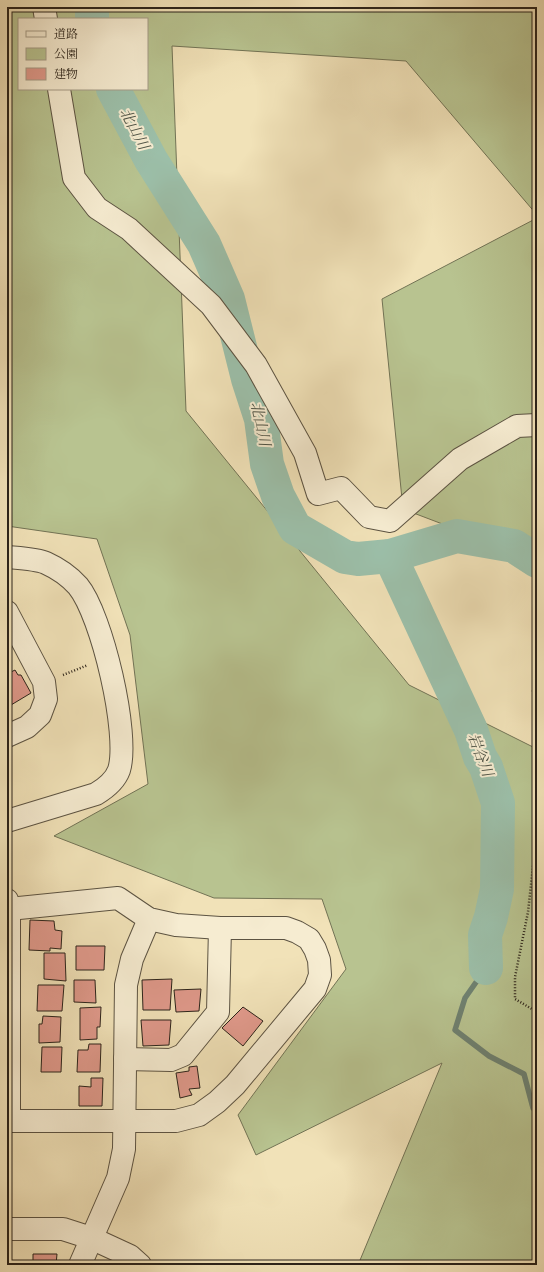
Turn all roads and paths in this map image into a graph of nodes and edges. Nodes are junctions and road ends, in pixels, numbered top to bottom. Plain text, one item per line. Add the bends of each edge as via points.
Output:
1 (44, 7) edge
2 (46, 18) edge
3 (59, 90) edge
4 (537, 425) edge
5 (7, 557) edge
6 (7, 612) edge
7 (107, 658) junction
8 (537, 676) edge
9 (44, 682) junction
10 (537, 729) edge
11 (7, 736) edge
12 (7, 821) edge
13 (537, 830) edge
14 (8, 904) edge
15 (149, 919) junction
16 (220, 928) junction
17 (537, 1012) edge
18 (125, 1059) junction
19 (8, 1121) edge
20 (124, 1121) junction
21 (7, 1229) edge
22 (91, 1238) junction
23 (80, 1265) edge
24 (140, 1265) edge

1 - 2 street
3 - 4 street via 74,178 97,208 129,229 211,305 256,365 305,454 318,494 341,488 369,517 390,520 460,459 517,426
5 - 7 street via 45,562 78,586 91,607
6 - 9 street
7 - 9 path
7 - 12 street via 119,712 121,757 118,771 109,785 96,794
8 - 10 path via 532,690
9 - 11 street via 46,698 40,715 27,727
13 - 17 path via 528,912 515,977 515,999
14 - 15 street via 118,898
14 - 19 street
15 - 16 street via 176,925
15 - 18 street via 132,959 126,985
16 - 18 street via 218,1012 183,1055 170,1060
16 - 20 street via 286,928 309,938 319,960 320,975 315,989 235,1085 205,1111 176,1121
18 - 20 street
19 - 20 street
20 - 22 street via 124,1149 118,1178
21 - 22 street via 63,1228
22 - 23 street
22 - 24 street via 130,1256

